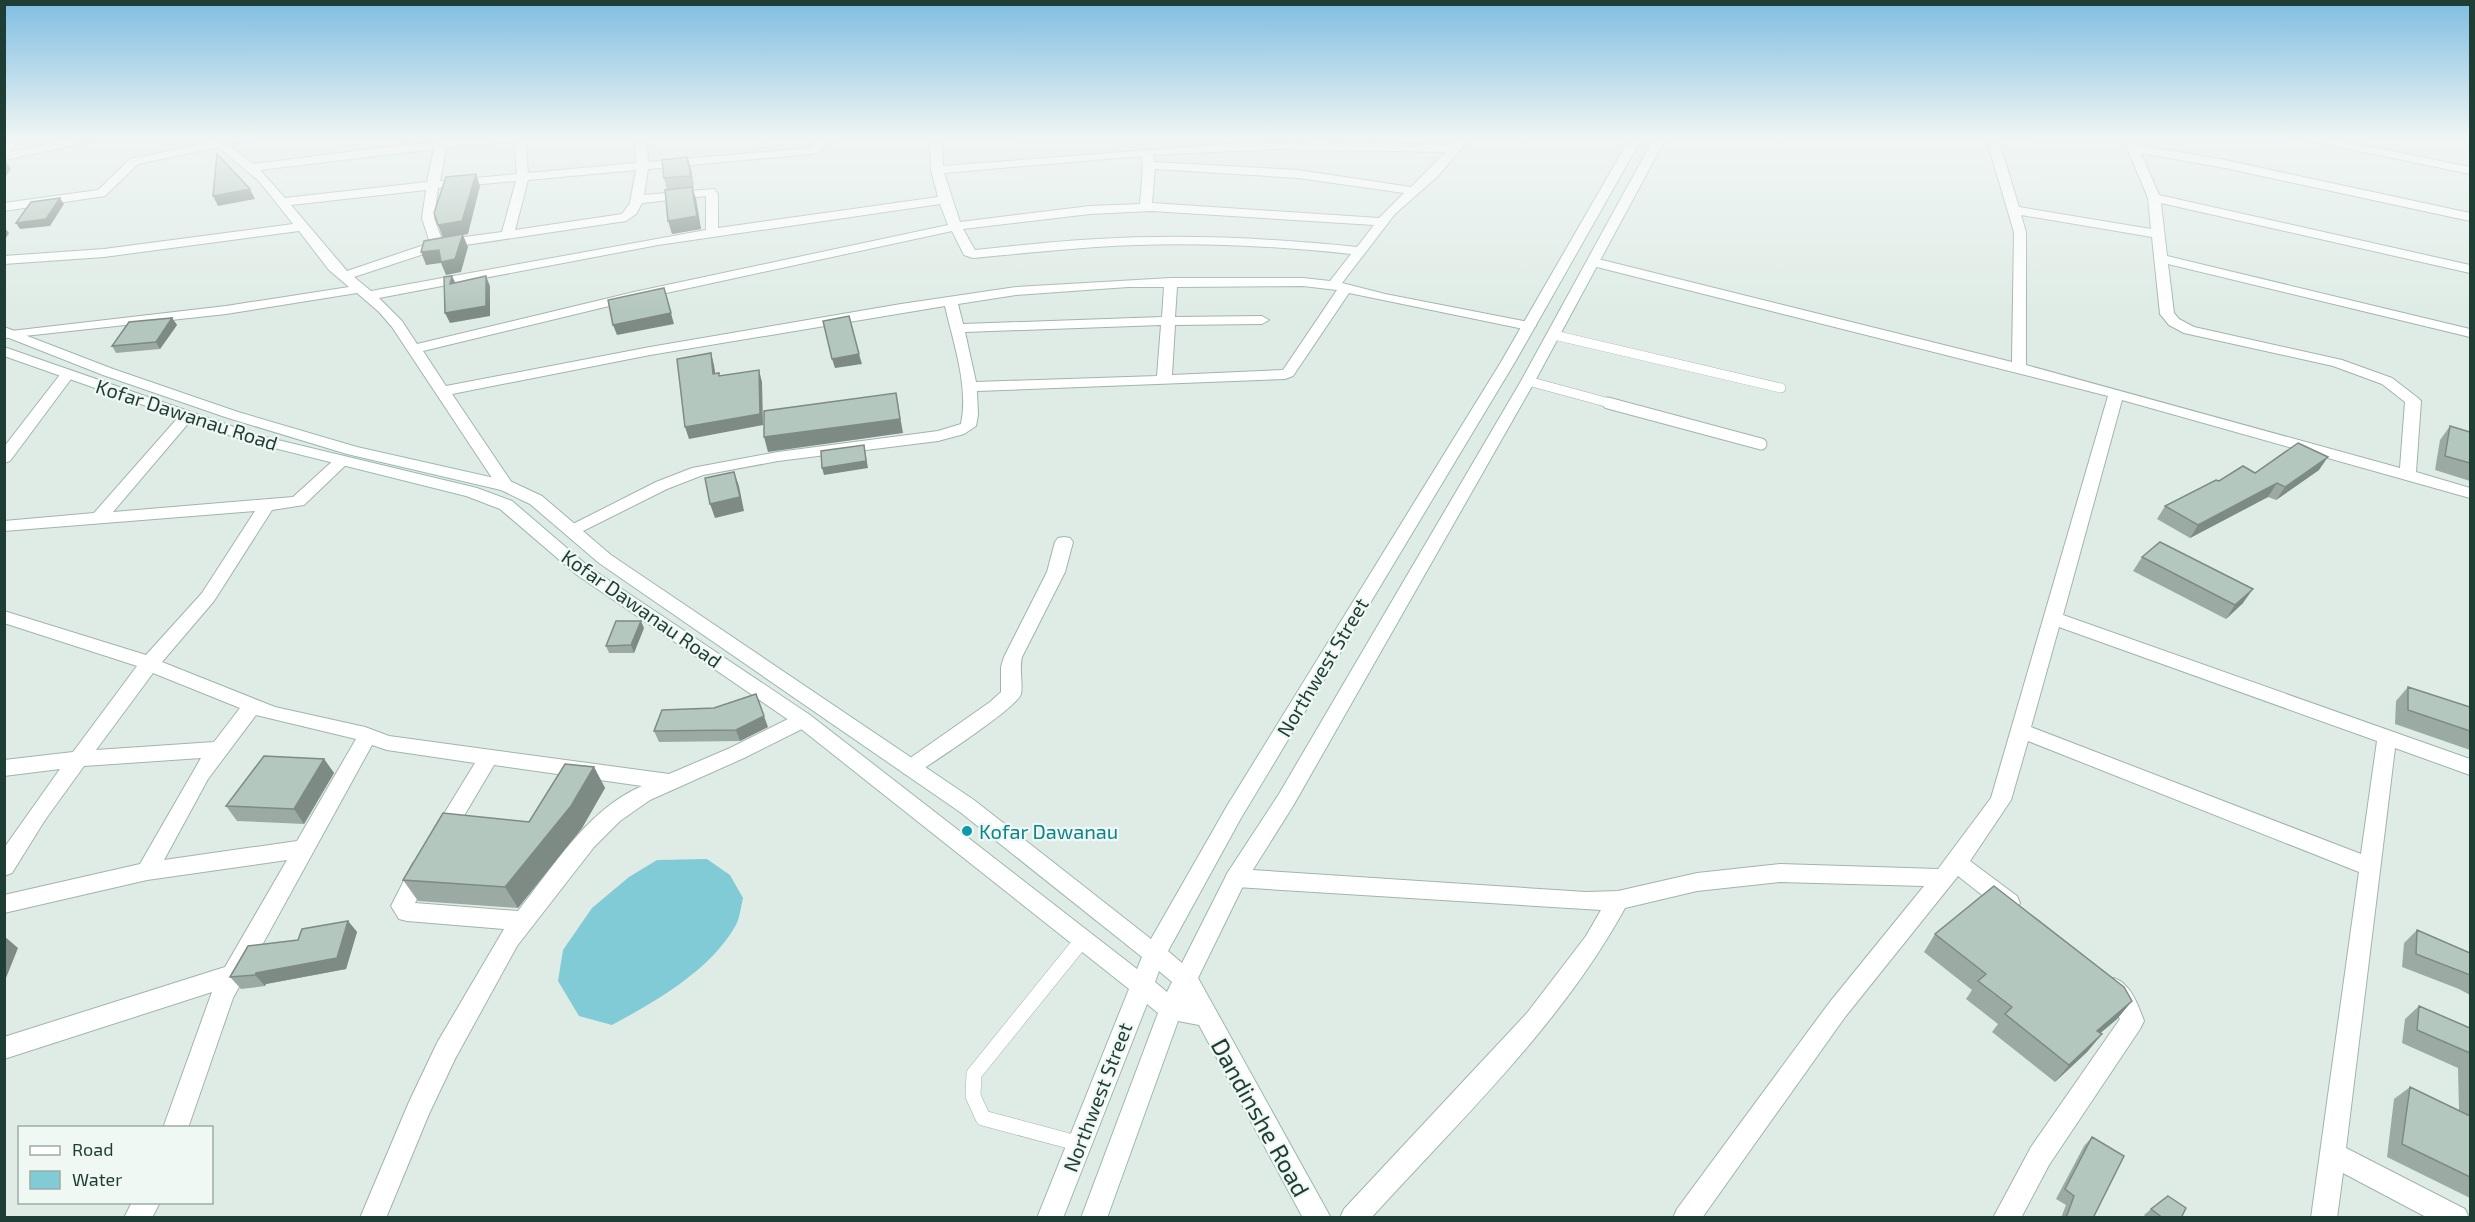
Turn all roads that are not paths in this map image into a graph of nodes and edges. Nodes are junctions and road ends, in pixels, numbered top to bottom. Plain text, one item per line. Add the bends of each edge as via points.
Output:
1 (87, 195) edge
2 (276, 195) edge
3 (347, 195) edge
4 (430, 195) edge
5 (518, 195) edge
6 (637, 195) edge
7 (682, 195) edge
8 (712, 195) edge
9 (945, 195) edge
10 (1146, 195) edge
11 (1408, 195) edge
12 (1604, 195) edge
13 (1630, 195) edge
14 (2009, 195) edge
15 (2153, 195) edge
16 (2368, 195) edge
17 (2154, 198) junction
18 (946, 199) junction
19 (636, 200) junction
20 (282, 202) junction
21 (4, 207) edge
22 (1146, 207) junction
23 (2013, 210) junction
24 (2470, 217) edge
25 (1382, 222) junction
26 (954, 226) junction
27 (301, 227) junction
28 (712, 233) junction
29 (2158, 234) junction
30 (507, 236) junction
31 (437, 245) junction
32 (1360, 251) junction
33 (2161, 258) junction
34 (4, 260) edge
35 (1594, 262) junction
36 (2470, 269) edge
37 (344, 276) junction
38 (1171, 282) junction
39 (1340, 286) junction
40 (364, 293) junction
41 (951, 301) junction
42 (1168, 320) junction
43 (1262, 320) dead end
44 (1529, 326) junction
45 (957, 328) junction
46 (2470, 333) edge
47 (1554, 335) junction
48 (7, 339) edge
49 (414, 349) junction
50 (2019, 368) junction
51 (67, 375) junction
52 (1164, 380) junction
53 (1528, 381) junction
54 (969, 387) junction
55 (1781, 388) dead end
56 (444, 391) junction
57 (2116, 395) junction
58 (187, 416) junction
59 (1761, 444) dead end
60 (4, 458) edge
61 (342, 461) junction
62 (2408, 474) junction
63 (506, 486) junction
64 (2470, 493) edge
65 (267, 506) junction
66 (98, 519) junction
67 (4, 526) edge
68 (573, 531) junction
69 (1064, 542) dead end
70 (605, 559) junction
71 (583, 571) junction
72 (4, 617) edge
73 (2052, 618) junction
74 (150, 664) junction
75 (252, 706) junction
76 (803, 720) junction
77 (2021, 731) junction
78 (368, 735) junction
79 (2387, 737) junction
80 (218, 749) junction
81 (488, 758) junction
82 (80, 759) junction
83 (2470, 767) edge
84 (4, 768) edge
85 (910, 768) junction
86 (671, 782) junction
87 (302, 849) junction
88 (4, 867) edge
89 (2370, 867) junction
90 (1949, 870) junction
91 (147, 871) junction
92 (1236, 878) junction
93 (1618, 900) junction
94 (4, 904) edge
95 (2022, 913) edge
96 (523, 921) junction
97 (1083, 939) junction
98 (1154, 955) junction
99 (2098, 971) edge
100 (233, 975) junction
101 (1187, 980) junction
102 (1140, 985) junction
103 (1172, 1009) junction
104 (1205, 1016) junction
105 (4, 1048) edge
106 (176, 1126) edge
107 (1080, 1144) junction
108 (2332, 1154) junction
109 (146, 1204) edge
110 (137, 1218) edge
111 (373, 1218) edge
112 (1050, 1218) edge
113 (1094, 1218) edge
114 (1318, 1218) edge
115 (1353, 1218) edge
116 (1686, 1218) edge
117 (2007, 1218) edge
118 (2324, 1218) edge
119 (2456, 1218) edge

1 - 21 street
2 - 20 street
3 - 20 street
4 - 31 street via 428,218
5 - 30 street
6 - 19 street
7 - 19 street
8 - 28 street
9 - 18 street
10 - 22 street
11 - 25 street
12 - 44 street, Northwest Street
13 - 35 street, Northwest Street
14 - 23 street
15 - 17 street
16 - 24 street
17 - 29 street
17 - 36 street
18 - 26 street
18 - 28 street
19 - 30 street via 626,218
20 - 27 street
22 - 25 street
22 - 26 street
23 - 29 street
23 - 50 street via 2020,232
25 - 32 street
26 - 32 street via 969,252 980,255 1149,241 1293,244
26 - 49 street
27 - 34 street via 104,253
27 - 37 street
28 - 40 street
29 - 33 street
30 - 31 street
31 - 37 street
32 - 39 street
33 - 46 street
33 - 62 street via 2167,314 2174,322 2189,330 2337,363 2387,381 2413,401
35 - 47 street, Northwest Street
35 - 50 street
37 - 40 street
38 - 39 street via 1303,282
38 - 41 street via 1050,288
38 - 42 street
39 - 44 street
39 - 52 street via 1288,373
40 - 48 street
40 - 49 street via 397,324
41 - 45 street
41 - 56 street via 650,351
42 - 43 street
42 - 45 street
42 - 52 street
44 - 98 street, Northwest Street via 1234,812
45 - 54 street
47 - 53 street, Northwest Street
47 - 55 lane
48 - 51 street, Kofar Dawanau Road
48 - 63 street, Kofar Dawanau Road via 244,419 353,451
49 - 56 street
50 - 57 street
51 - 58 street, Kofar Dawanau Road
51 - 60 street
52 - 54 street
53 - 59 lane
53 - 92 street, Northwest Street via 1286,800
54 - 68 street via 971,419 960,430 701,470
56 - 63 street
57 - 62 street
57 - 73 street
58 - 61 street, Kofar Dawanau Road via 252,438
58 - 66 street
61 - 65 street via 298,501
61 - 71 street, Kofar Dawanau Road via 491,498 521,517
62 - 64 street
63 - 68 street, Kofar Dawanau Road via 536,500
65 - 66 street
65 - 74 street via 208,597
66 - 67 street
68 - 70 street, Kofar Dawanau Road
69 - 85 street via 1056,572 1013,657 1011,694
70 - 71 street
70 - 85 street, Kofar Dawanau Road
71 - 76 street, Kofar Dawanau Road
72 - 74 street
73 - 77 street
73 - 79 street
74 - 75 street
74 - 82 street
75 - 78 street
75 - 80 street
76 - 86 street
76 - 97 street, Kofar Dawanau Road
77 - 89 street
77 - 90 street via 2001,800
78 - 81 street via 387,743
78 - 87 street
79 - 83 street
79 - 89 street
80 - 82 street
80 - 91 street
81 - 86 street
81 - 96 street via 402,906 407,912
82 - 84 street
82 - 88 street
85 - 98 street, Kofar Dawanau Road via 967,806
86 - 96 street via 613,815 586,841
87 - 91 street
87 - 100 street
89 - 108 street
90 - 93 street via 1780,873 1697,882
90 - 95 street
90 - 116 street via 1837,1010
91 - 94 street
92 - 93 street
92 - 101 street, Northwest Street
93 - 115 street via 1594,943 1535,1021
96 - 111 street via 508,939 446,1051
97 - 102 street, Kofar Dawanau Road
97 - 107 lane via 974,1074 973,1096 983,1118
98 - 101 street, Kofar Dawanau Road
98 - 102 street, Northwest Street
99 - 117 street via 2126,1005 2132,1021 2040,1156
100 - 105 street
100 - 106 street via 222,995
101 - 103 street, Northwest Street
101 - 104 street, Dandinshe Road
102 - 103 street, Kofar Dawanau Road
102 - 107 street, Northwest Street
103 - 104 street
103 - 113 street, Northwest Street
104 - 114 street, Dandinshe Road
107 - 112 street, Northwest Street
108 - 118 street
108 - 119 street
109 - 110 street

